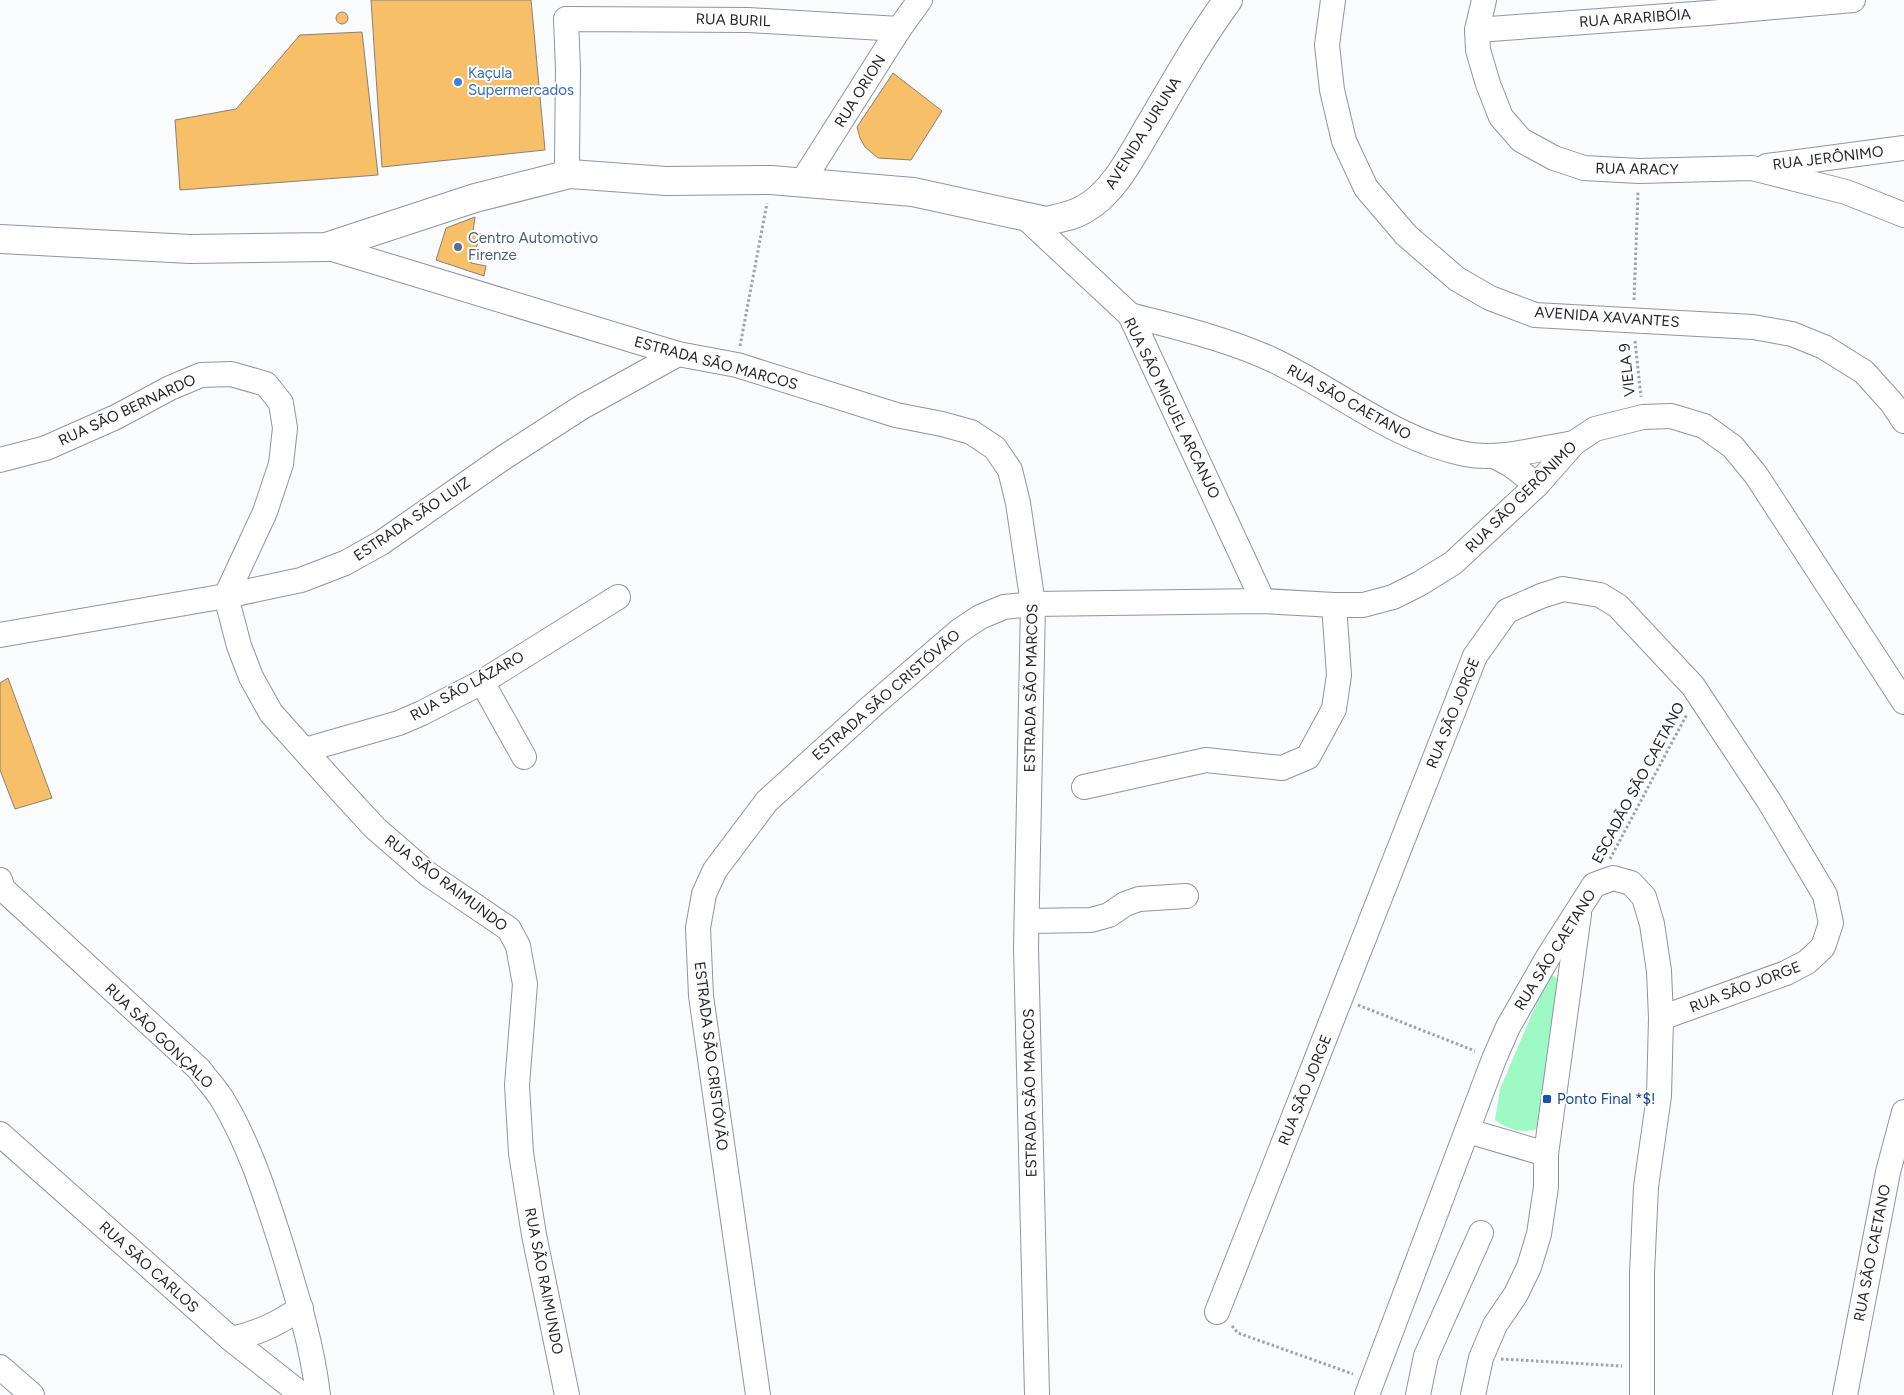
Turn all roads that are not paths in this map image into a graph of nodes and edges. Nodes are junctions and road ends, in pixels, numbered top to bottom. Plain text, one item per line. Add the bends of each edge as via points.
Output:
1 (920, 0) edge
2 (1228, 0) edge
3 (1332, 0) edge
4 (1484, 0) edge
5 (1853, 0) edge
6 (673, 10) edge
7 (899, 29) junction
8 (1477, 30) junction
9 (1904, 148) edge
10 (567, 160) dead end
11 (1752, 168) junction
12 (802, 182) junction
13 (1904, 215) edge
14 (1026, 218) junction
15 (0, 239) edge
16 (326, 247) junction
17 (1130, 315) junction
18 (678, 354) junction
19 (1904, 421) edge
20 (1574, 443) junction
21 (1494, 456) junction
22 (0, 460) edge
23 (1537, 485) junction
24 (226, 596) junction
25 (618, 597) dead end
26 (1263, 601) junction
27 (1033, 604) junction
28 (1334, 605) junction
29 (0, 635) edge
30 (482, 682) junction
31 (1904, 702) edge
32 (305, 750) junction
33 (524, 757) dead end
34 (1084, 787) dead end
35 (1, 887) edge
36 (1186, 896) dead end
37 (1580, 908) junction
38 (1027, 920) junction
39 (1661, 1018) junction
40 (1904, 1112) edge
41 (1468, 1130) junction
42 (0, 1134) edge
43 (1546, 1154) junction
44 (1481, 1233) dead end
45 (301, 1308) junction
46 (1217, 1312) road end
47 (231, 1340) junction
48 (0, 1367) edge
49 (1370, 1388) edge
50 (32, 1395) edge
51 (302, 1395) edge
52 (318, 1395) edge
53 (567, 1395) edge
54 (758, 1395) edge
55 (1037, 1395) edge
56 (1418, 1395) edge
57 (1474, 1395) edge
58 (1642, 1395) edge
59 (1845, 1395) edge

1 - 7 street, RUA ORION
2 - 14 main road, AVENIDA JURUNA via 1207,28 1109,190 1086,208 1066,217 1046,221
3 - 19 street, AVENIDA XAVANTES via 1327,45 1332,90 1344,141 1366,188 1406,235 1457,279 1490,298 1535,315 1753,327 1792,334 1824,347 1864,372
4 - 8 street, RUA ARACY
5 - 8 street, RUA ARARIBÓIA
6 - 7 street, RUA BURIL via 749,20
6 - 10 street, RUA BURIL via 566,19
7 - 12 street, RUA ORION
8 - 11 street, RUA ARACY via 1478,50 1501,116 1521,140 1554,158 1584,168 1639,171
9 - 11 street, RUA JERÔNIMO
11 - 13 street, RUA ARACY via 1846,192
12 - 14 main road, AVENIDA JURUNA via 913,192
12 - 16 main road, AVENIDA JURUNA via 666,181 570,174 475,198
14 - 17 street, RUA SÃO MIGUEL ARCANJO
15 - 16 main road, AVENIDA JURUNA via 190,249
16 - 18 street, ESTRADA SÃO MARCOS
17 - 21 street, RUA SÃO CAETANO via 1222,339 1275,361 1413,438 1466,454
17 - 26 street, RUA SÃO MIGUEL ARCANJO
18 - 24 street, ESTRADA SÃO LUIZ via 582,407 381,544 345,563 301,580
18 - 27 street, ESTRADA SÃO MARCOS via 737,365 896,415 971,432 995,448 1010,470 1018,502
20 - 21 street, RUA SÃO CAETANO
20 - 23 street, RUA SÃO GERÔNIMO
20 - 31 street, RUA SÃO GERÔNIMO via 1595,429 1643,416 1671,416 1704,426 1733,447 1756,475
21 - 23 street
22 - 24 street, RUA SÃO BERNARDO via 46,448 200,375 231,374 266,384 281,403 285,428 281,464 265,512
23 - 28 street, RUA SÃO GERÔNIMO via 1453,563 1419,584 1393,597 1363,605
24 - 29 street, ESTRADA SÃO LUIZ
24 - 32 street, RUA SÃO RAIMUNDO via 251,677 271,713
25 - 30 street, RUA SÃO LÁZARO
26 - 27 street, RUA SÃO GERÔNIMO
26 - 28 street, RUA SÃO GERÔNIMO
27 - 38 street, ESTRADA SÃO MARCOS
27 - 54 street, ESTRADA SÃO CRISTÓVÃO via 1004,607 980,617 878,700 767,801 715,870 704,894 698,928 701,996
28 - 34 street via 1339,675 1334,708 1308,757 1282,768 1206,760
30 - 32 street, RUA SÃO LÁZARO via 399,723
30 - 33 street
32 - 53 street, RUA SÃO RAIMUNDO via 375,828 428,874 509,929 518,946 524,984 517,1085 521,1154
35 - 45 street, RUA SÃO GONÇALO via 198,1069 221,1098 238,1127 260,1180
36 - 38 street via 1139,900 1091,920
37 - 39 street, RUA SÃO CAETANO via 1594,885 1613,878 1631,883 1644,898 1660,971
37 - 41 street, RUA SÃO CAETANO via 1517,1011 1494,1059
37 - 43 street
38 - 55 street, ESTRADA SÃO MARCOS
39 - 46 street, RUA SÃO JORGE via 1808,962 1823,947 1831,923 1825,895 1769,801 1693,686 1618,606 1600,595 1563,589 1507,611 1475,656
39 - 58 street, RUA SÃO CAETANO via 1659,1096 1646,1187
40 - 59 street, RUA SÃO CAETANO via 1888,1172
41 - 43 street
41 - 49 street, RUA SÃO CAETANO
42 - 47 street, RUA SÃO CARLOS
43 - 57 street via 1546,1187 1539,1234 1529,1267 1495,1325 1481,1358
44 - 56 street via 1426,1356
45 - 47 street via 257,1333
45 - 52 street, RUA SÃO GONÇALO via 315,1366
47 - 51 street, RUA SÃO CARLOS
48 - 50 street

